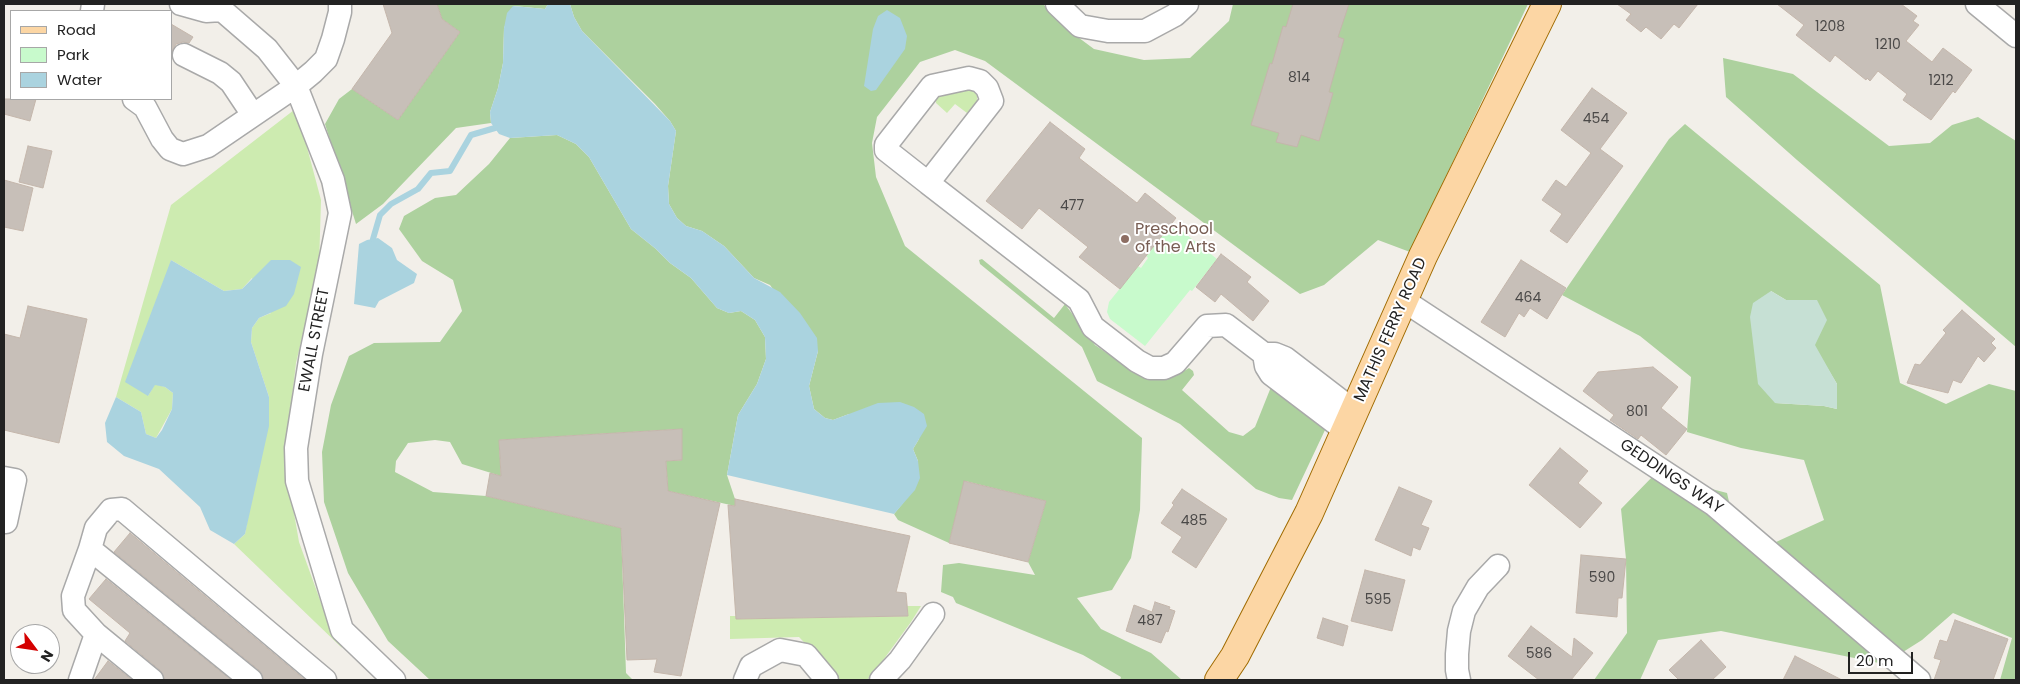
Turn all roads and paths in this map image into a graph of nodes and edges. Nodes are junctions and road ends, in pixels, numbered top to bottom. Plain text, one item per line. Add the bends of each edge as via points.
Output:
1 (181, 4) edge
2 (340, 4) edge
3 (1057, 4) edge
4 (1187, 4) edge
5 (1547, 4) edge
6 (1977, 4) edge
7 (218, 7) edge
8 (2016, 36) edge
9 (184, 55) dead end
10 (296, 86) junction
11 (135, 100) edge
12 (254, 115) junction
13 (928, 183) junction
14 (1403, 300) junction
15 (1350, 421) junction
16 (4, 478) edge
17 (4, 525) edge
18 (90, 549) junction
19 (1498, 566) dead end
20 (933, 614) dead end
21 (96, 634) junction
22 (1234, 668) edge
23 (80, 680) edge
24 (152, 680) edge
25 (251, 680) edge
26 (325, 680) edge
27 (394, 680) edge
28 (745, 680) edge
29 (827, 680) edge
30 (881, 680) edge
31 (1219, 680) edge
32 (1460, 680) edge
33 (1919, 680) edge

1 - 7 street, EWALL STREET via 206,11
2 - 10 street via 326,59
3 - 4 street via 1080,26 1108,31 1145,31 1175,16
5 - 14 main road, MATHIS FERRY ROAD
6 - 8 street
7 - 10 street, EWALL STREET via 267,49
9 - 12 street via 231,82
10 - 12 street
10 - 27 street, EWALL STREET via 333,180 340,213 311,354 296,448 297,481 342,630
11 - 12 street via 145,107 170,149 183,154 208,146
13 - 13 street via 992,101 980,81 969,78 932,86 886,146 886,150
13 - 15 street via 1079,300 1093,327 1137,361 1150,368 1164,368 1175,363 1207,326 1226,325 1264,354 1271,374
14 - 15 main road, MATHIS FERRY ROAD
14 - 33 street, GEDDINGS WAY via 1713,504
15 - 22 main road, MATHIS FERRY ROAD
16 - 17 street via 15,480
18 - 21 street via 73,596 74,610
18 - 25 street
18 - 26 street via 96,528 111,510 122,508
19 - 32 street via 1478,587 1464,611 1458,631 1457,670
20 - 30 street via 900,660
21 - 23 street
21 - 24 street
22 - 31 main road, MATHIS FERRY ROAD
28 - 29 street via 751,666 780,650 806,655

